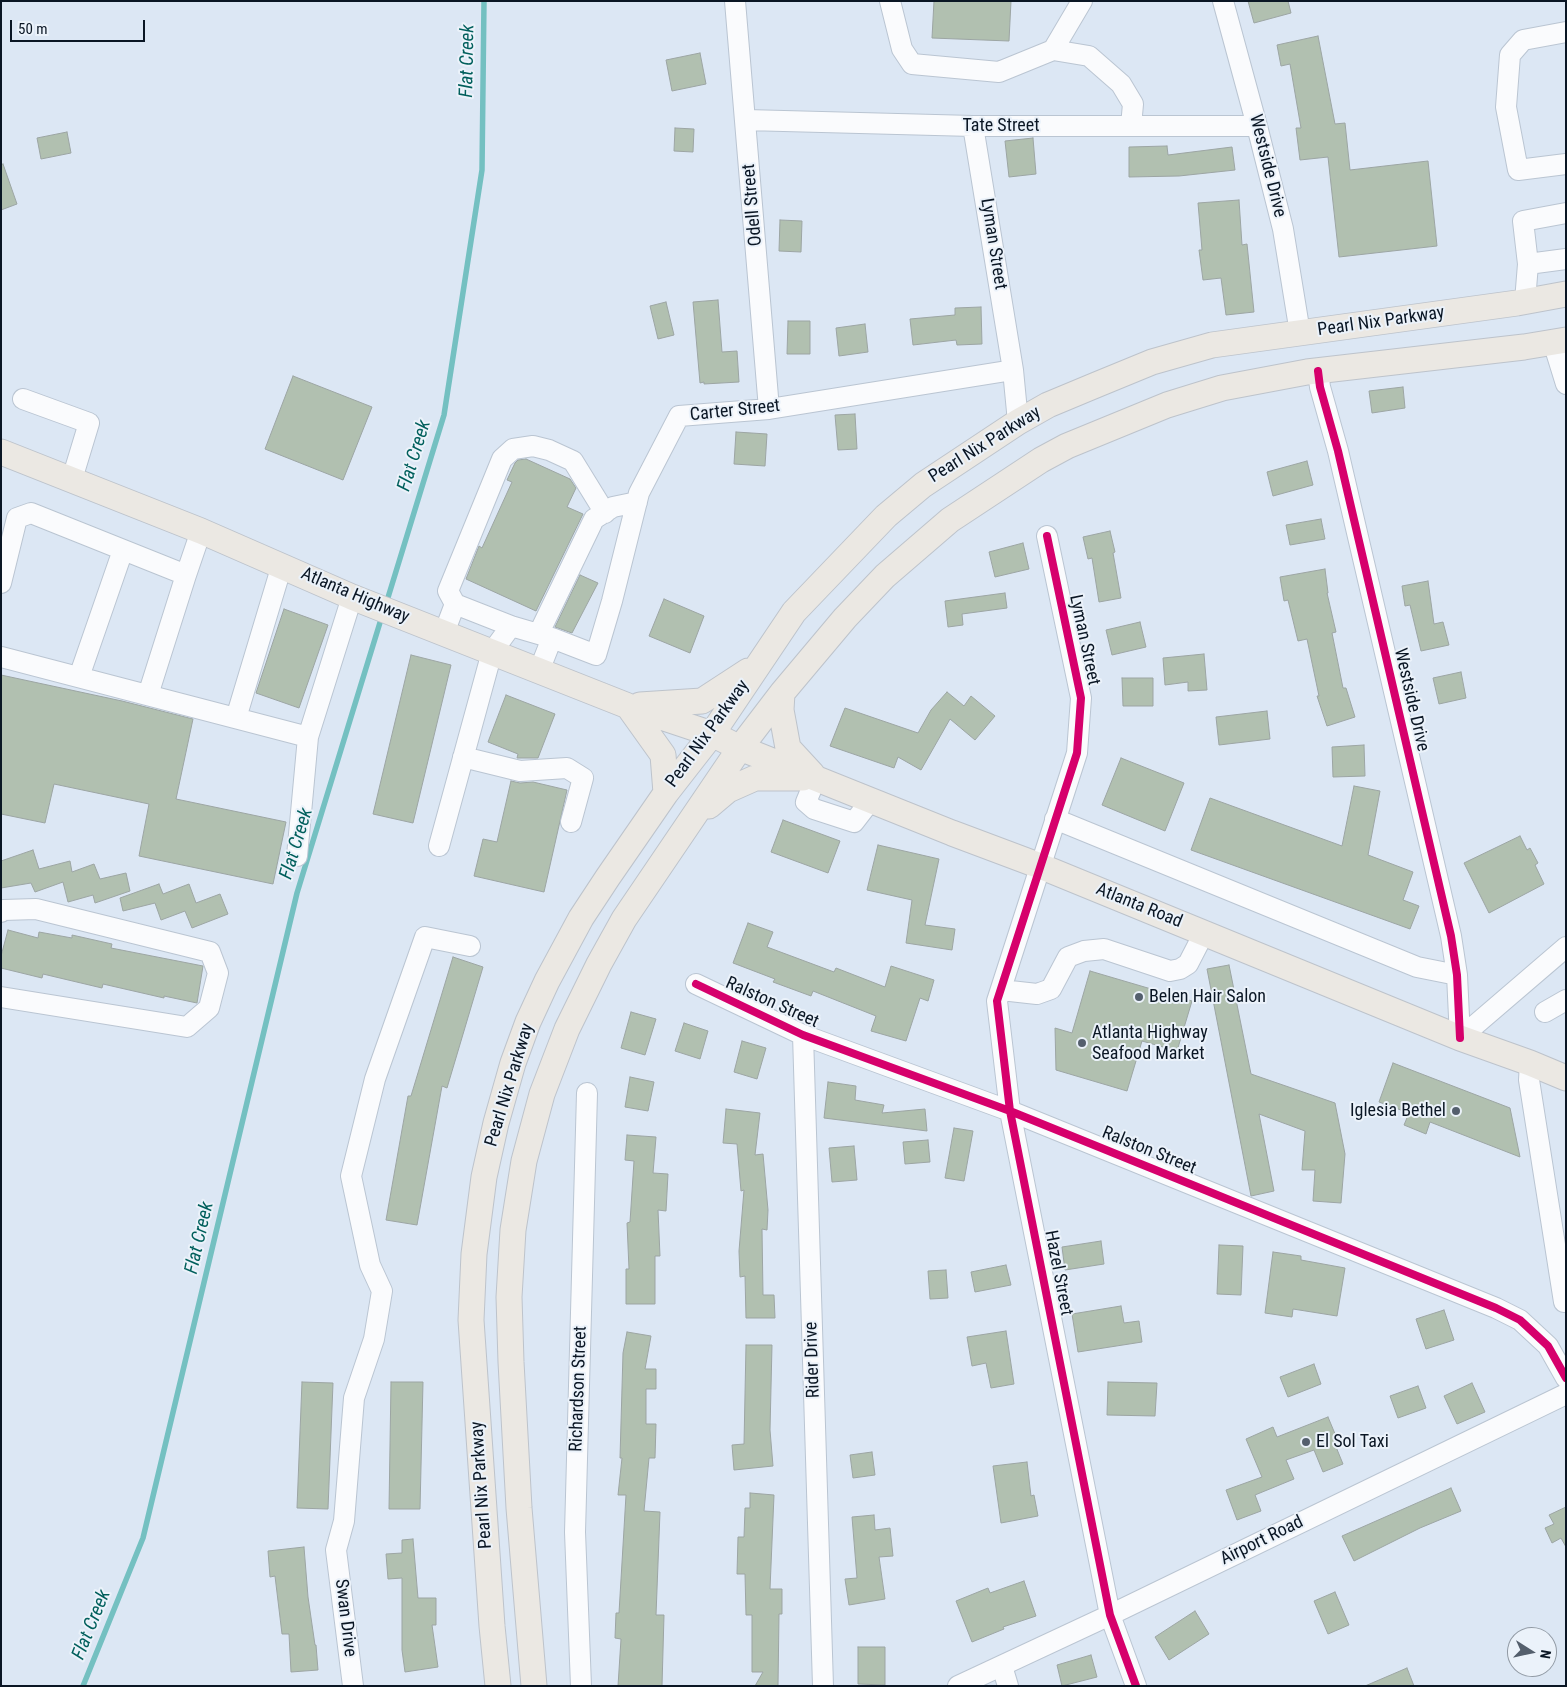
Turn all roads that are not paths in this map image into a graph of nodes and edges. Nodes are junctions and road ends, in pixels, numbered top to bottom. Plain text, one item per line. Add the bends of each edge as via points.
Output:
1 (735, 1) edge
2 (890, 1) edge
3 (1082, 1) edge
4 (1223, 1) edge
5 (1566, 32) edge
6 (1053, 50) junction
7 (746, 120) junction
8 (973, 126) junction
9 (1131, 126) junction
10 (1257, 126) junction
11 (1566, 164) edge
12 (1566, 213) edge
13 (1566, 259) edge
14 (1528, 264) junction
15 (1566, 294) edge
16 (1525, 301) junction
17 (1300, 333) junction
18 (1559, 341) edge
19 (1013, 370) junction
20 (1318, 371) junction
21 (1566, 384) edge
22 (22, 399) dead end
23 (769, 409) junction
24 (1018, 422) junction
25 (1, 452) edge
26 (72, 480) junction
27 (637, 502) junction
28 (605, 513) junction
29 (201, 531) junction
30 (1047, 536) dead end
31 (123, 550) junction
32 (282, 565) junction
33 (186, 575) junction
34 (1, 582) edge
35 (361, 600) junction
36 (455, 604) junction
37 (511, 626) junction
38 (438, 631) junction
39 (546, 636) junction
40 (492, 652) junction
41 (1, 657) edge
42 (757, 666) junction
43 (539, 671) junction
44 (79, 677) junction
45 (782, 693) junction
46 (148, 695) junction
47 (628, 706) junction
48 (236, 718) junction
49 (712, 734) junction
50 (308, 737) junction
51 (740, 748) junction
52 (463, 757) junction
53 (816, 778) junction
54 (666, 793) junction
55 (1055, 819) junction
56 (692, 820) junction
57 (571, 822) dead end
58 (439, 846) dead end
59 (297, 856) dead end
60 (1040, 866) junction
61 (1, 912) edge
62 (1204, 933) junction
63 (470, 946) dead end
64 (1566, 947) edge
65 (1457, 975) junction
66 (696, 984) dead end
67 (1001, 990) junction
68 (1, 997) edge
69 (1566, 1000) edge
70 (1545, 1012) dead end
71 (803, 1035) junction
72 (1460, 1038) junction
73 (1530, 1072) junction
74 (1566, 1078) edge
75 (587, 1093) dead end
76 (1010, 1111) junction
77 (1564, 1302) dead end
78 (1566, 1378) edge
79 (1566, 1394) edge
80 (1110, 1615) junction
81 (1002, 1666) junction
82 (353, 1686) edge
83 (498, 1686) edge
84 (534, 1686) edge
85 (581, 1686) edge
86 (823, 1686) edge
87 (958, 1686) edge
88 (1008, 1686) edge
89 (1136, 1686) edge

1 - 7 street, Odell Street
2 - 6 street via 902,49 912,64 999,72
3 - 6 street
4 - 10 street, Westside Drive
5 - 11 street via 1523,40 1510,55 1506,107 1518,170
6 - 9 street via 1089,56 1122,84 1134,104
7 - 8 street, Tate Street
7 - 23 street, Odell Street
8 - 9 street, Tate Street
8 - 19 street, Lyman Street
9 - 10 street, Tate Street
10 - 17 street, Westside Drive via 1283,229
12 - 14 street via 1523,221
13 - 14 street
14 - 16 street
15 - 16 main road, Pearl Nix Parkway
16 - 17 main road, Pearl Nix Parkway
17 - 24 main road, Pearl Nix Parkway via 1212,344 1152,362 1048,405
18 - 20 main road, Pearl Nix Parkway
18 - 21 street
19 - 23 street, Carter Street
19 - 24 street, Lyman Street
20 - 45 main road, Pearl Nix Parkway via 1222,388 1167,404 1041,460 950,520 885,576
20 - 65 street, Westside Drive via 1451,936
22 - 26 street via 90,423
23 - 27 street, Carter Street via 679,416
24 - 42 main road, Pearl Nix Parkway via 924,484 886,516 794,612
25 - 26 main road, Atlanta Highway
26 - 29 main road, Atlanta Highway
27 - 28 street via 613,507
27 - 39 street, Carter Street via 596,655
28 - 36 street via 573,461 533,446 513,449 502,459 448,591
28 - 39 street via 594,520
29 - 32 main road, Atlanta Highway
29 - 33 street
30 - 55 street, Lyman Street via 1080,698 1077,753
31 - 33 street
31 - 34 street via 31,513 17,518
31 - 44 street
32 - 35 main road, Atlanta Highway
32 - 48 street
33 - 46 street
35 - 38 main road, Atlanta Highway
35 - 50 street
36 - 37 street
36 - 38 street
37 - 39 street
37 - 40 street
38 - 40 main road, Atlanta Highway
39 - 43 street
40 - 43 main road, Atlanta Highway
40 - 52 street
41 - 44 street
42 - 47 main road via 702,701
42 - 49 main road, Pearl Nix Parkway
43 - 47 main road, Atlanta Highway
44 - 46 street
45 - 51 main road, Pearl Nix Parkway
45 - 53 main road via 781,710 788,748
46 - 48 street
47 - 49 main road, Atlanta Highway
47 - 54 main road via 663,754
48 - 50 street
49 - 51 main road, Atlanta Road
49 - 54 main road, Pearl Nix Parkway
50 - 59 street
51 - 53 main road, Atlanta Road
51 - 56 main road, Pearl Nix Parkway
52 - 57 street via 520,771 567,768 583,778
52 - 58 street
53 - 56 main road via 755,778 728,790
53 - 60 main road, Atlanta Road
54 - 83 main road, Pearl Nix Parkway via 581,918 547,981 513,1063 484,1177 470,1320
55 - 60 street, Lyman Street
55 - 65 street via 1417,967
56 - 84 main road, Pearl Nix Parkway via 624,919 566,1029 542,1094 524,1161 513,1230 511,1362
60 - 62 main road, Atlanta Road
60 - 67 street, Hazel Street
61 - 68 street via 36,908 210,952 218,973 209,1008 187,1027
62 - 67 street via 1194,956 1180,969 1170,971 1104,949 1084,951 1068,957 1051,990 1037,994
62 - 72 main road, Atlanta Road
63 - 82 street, Swan Drive via 425,937 375,1079 351,1176 370,1265 382,1291 374,1339 354,1398 344,1521 336,1550
64 - 72 street
65 - 72 street, Westside Drive
66 - 71 street, Ralston Street
67 - 76 street, Hazel Street via 997,1001
69 - 70 street
71 - 76 street, Ralston Street
71 - 86 street, Rider Drive
72 - 73 main road, Atlanta Road
73 - 74 main road, Atlanta Road
73 - 77 street
75 - 85 street, Richardson Street via 575,1532
76 - 78 street, Ralston Street via 1496,1308 1520,1320 1548,1346
76 - 80 street, Hazel Street
79 - 80 street, Airport Road
80 - 81 street, Airport Road
80 - 89 street, Hazel Street
81 - 87 street, Airport Road
81 - 88 street

